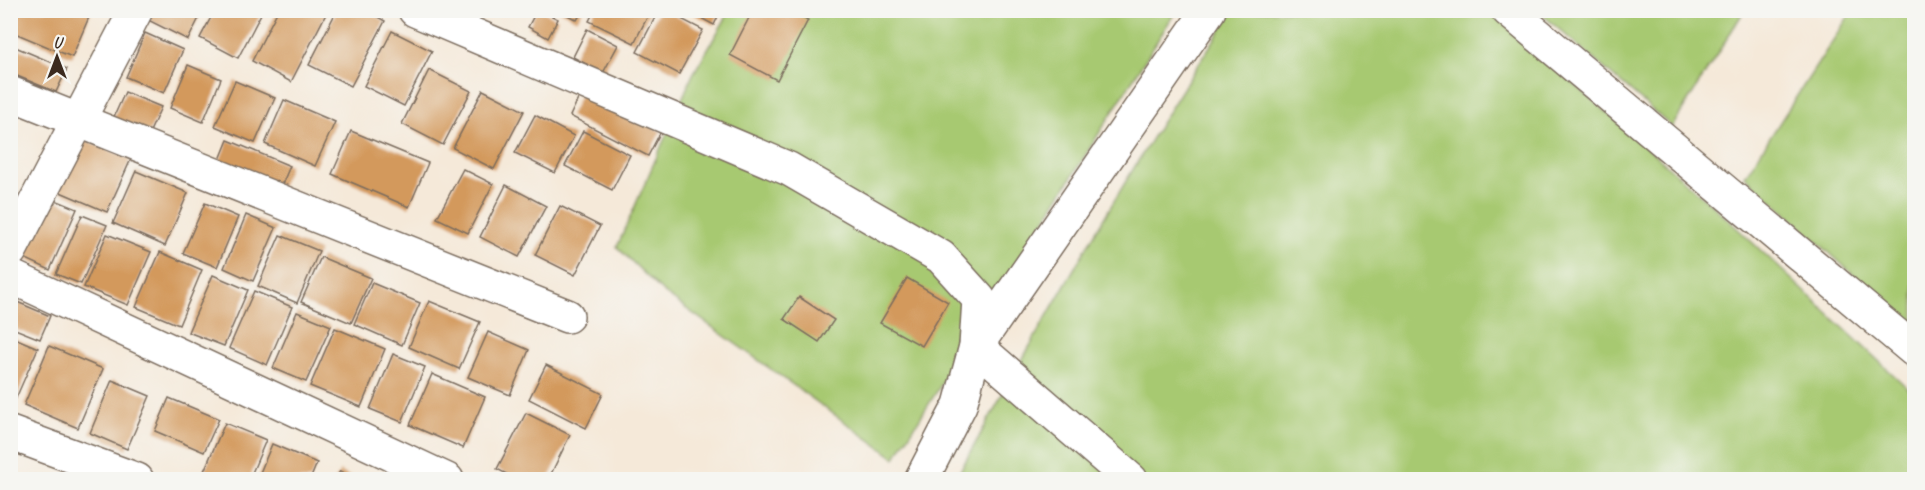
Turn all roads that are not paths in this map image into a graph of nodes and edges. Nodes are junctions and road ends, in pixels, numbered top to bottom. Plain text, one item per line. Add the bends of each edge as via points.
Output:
1 (136, 10) edge
2 (415, 10) edge
3 (1209, 10) edge
4 (1508, 10) edge
5 (10, 93) edge
6 (79, 120) junction
7 (10, 251) edge
8 (10, 276) edge
9 (567, 316) dead end
10 (976, 346) junction
11 (1914, 350) edge
12 (10, 433) edge
13 (137, 480) edge
14 (447, 480) edge
15 (921, 480) edge
16 (1131, 480) edge

1 - 6 street
2 - 10 street via 789,169 940,257 978,299
3 - 10 street
4 - 11 street
5 - 6 street
6 - 7 street
6 - 9 street
8 - 14 street
10 - 15 street via 960,405
10 - 16 street
12 - 13 street

